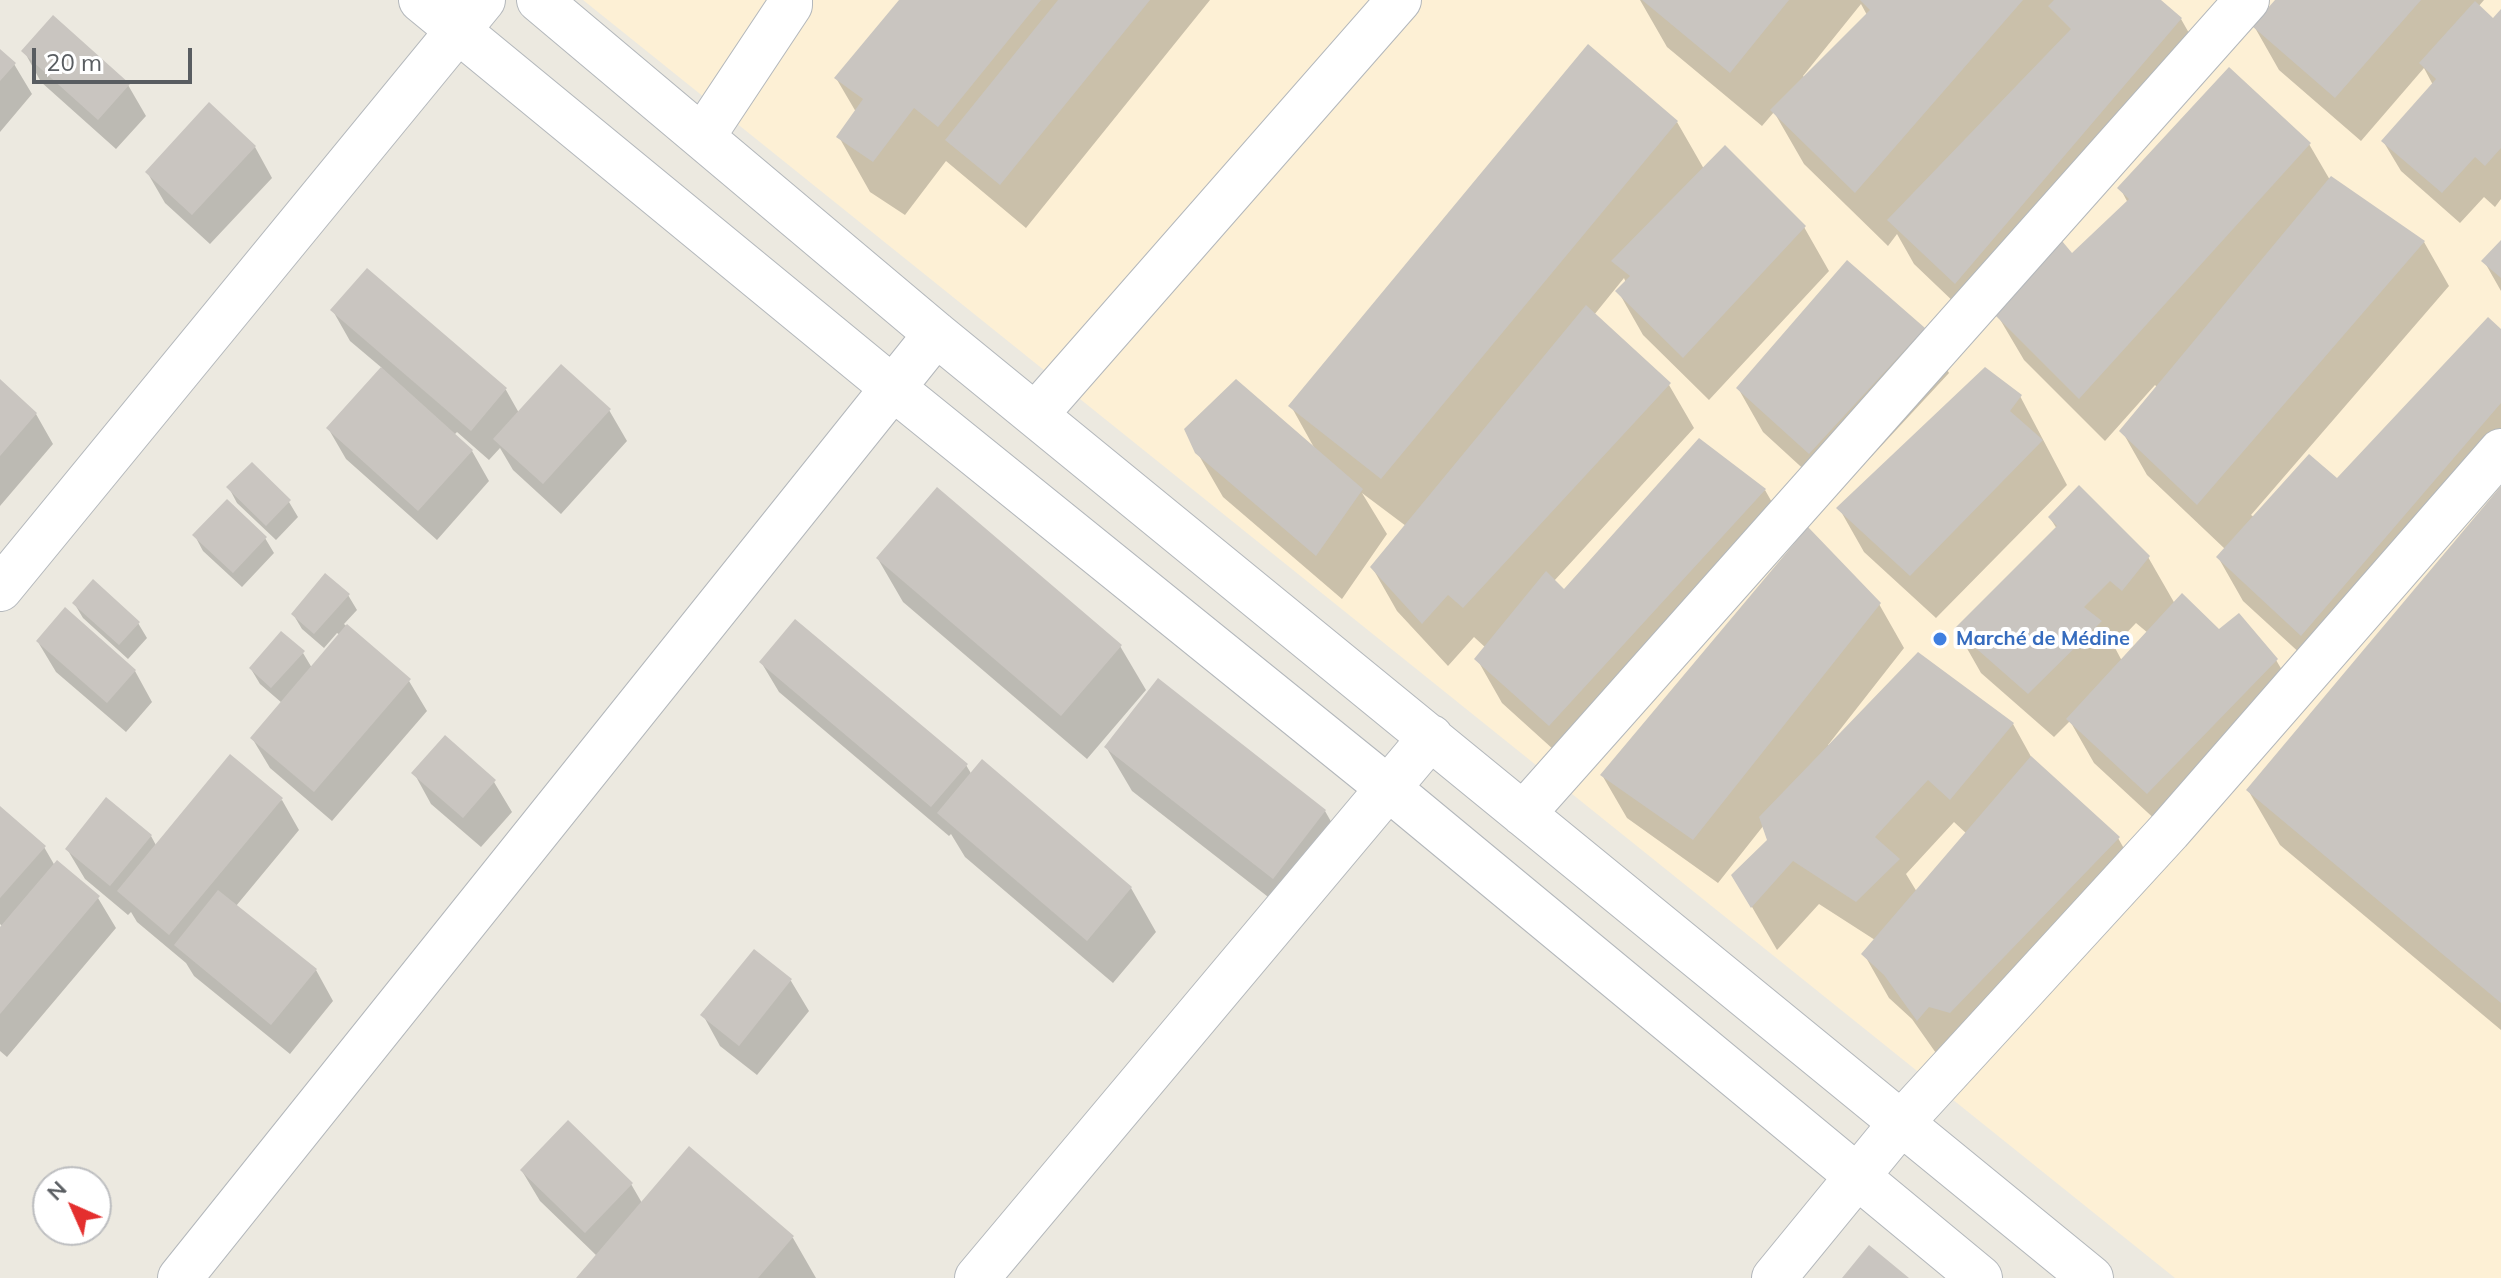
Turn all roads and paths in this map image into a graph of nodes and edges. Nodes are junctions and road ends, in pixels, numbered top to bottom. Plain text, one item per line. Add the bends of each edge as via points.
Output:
1 (421, 0) edge
2 (539, 0) edge
3 (790, 0) edge
4 (1399, 0) edge
5 (2247, 0) edge
6 (471, 15) edge
7 (703, 136) junction
8 (936, 334) junction
9 (893, 388) junction
10 (1036, 414) junction
11 (2501, 451) edge
12 (0, 589) edge
13 (1431, 737) junction
14 (1388, 788) junction
15 (1523, 814) junction
16 (1901, 1123) junction
17 (1858, 1178) junction
18 (180, 1278) edge
19 (977, 1278) edge
20 (1774, 1278) edge
21 (1980, 1278) edge
22 (2091, 1278) edge

1 - 6 street
2 - 7 street
3 - 7 street
4 - 10 street
5 - 15 street
6 - 9 street
6 - 12 street
7 - 8 street
8 - 9 street
8 - 10 street
9 - 14 street
9 - 18 street
10 - 13 street
11 - 16 street via 2169,831
13 - 14 street
13 - 15 street
14 - 17 street
14 - 19 street
15 - 16 street
16 - 17 street
16 - 22 street
17 - 20 street
17 - 21 street

